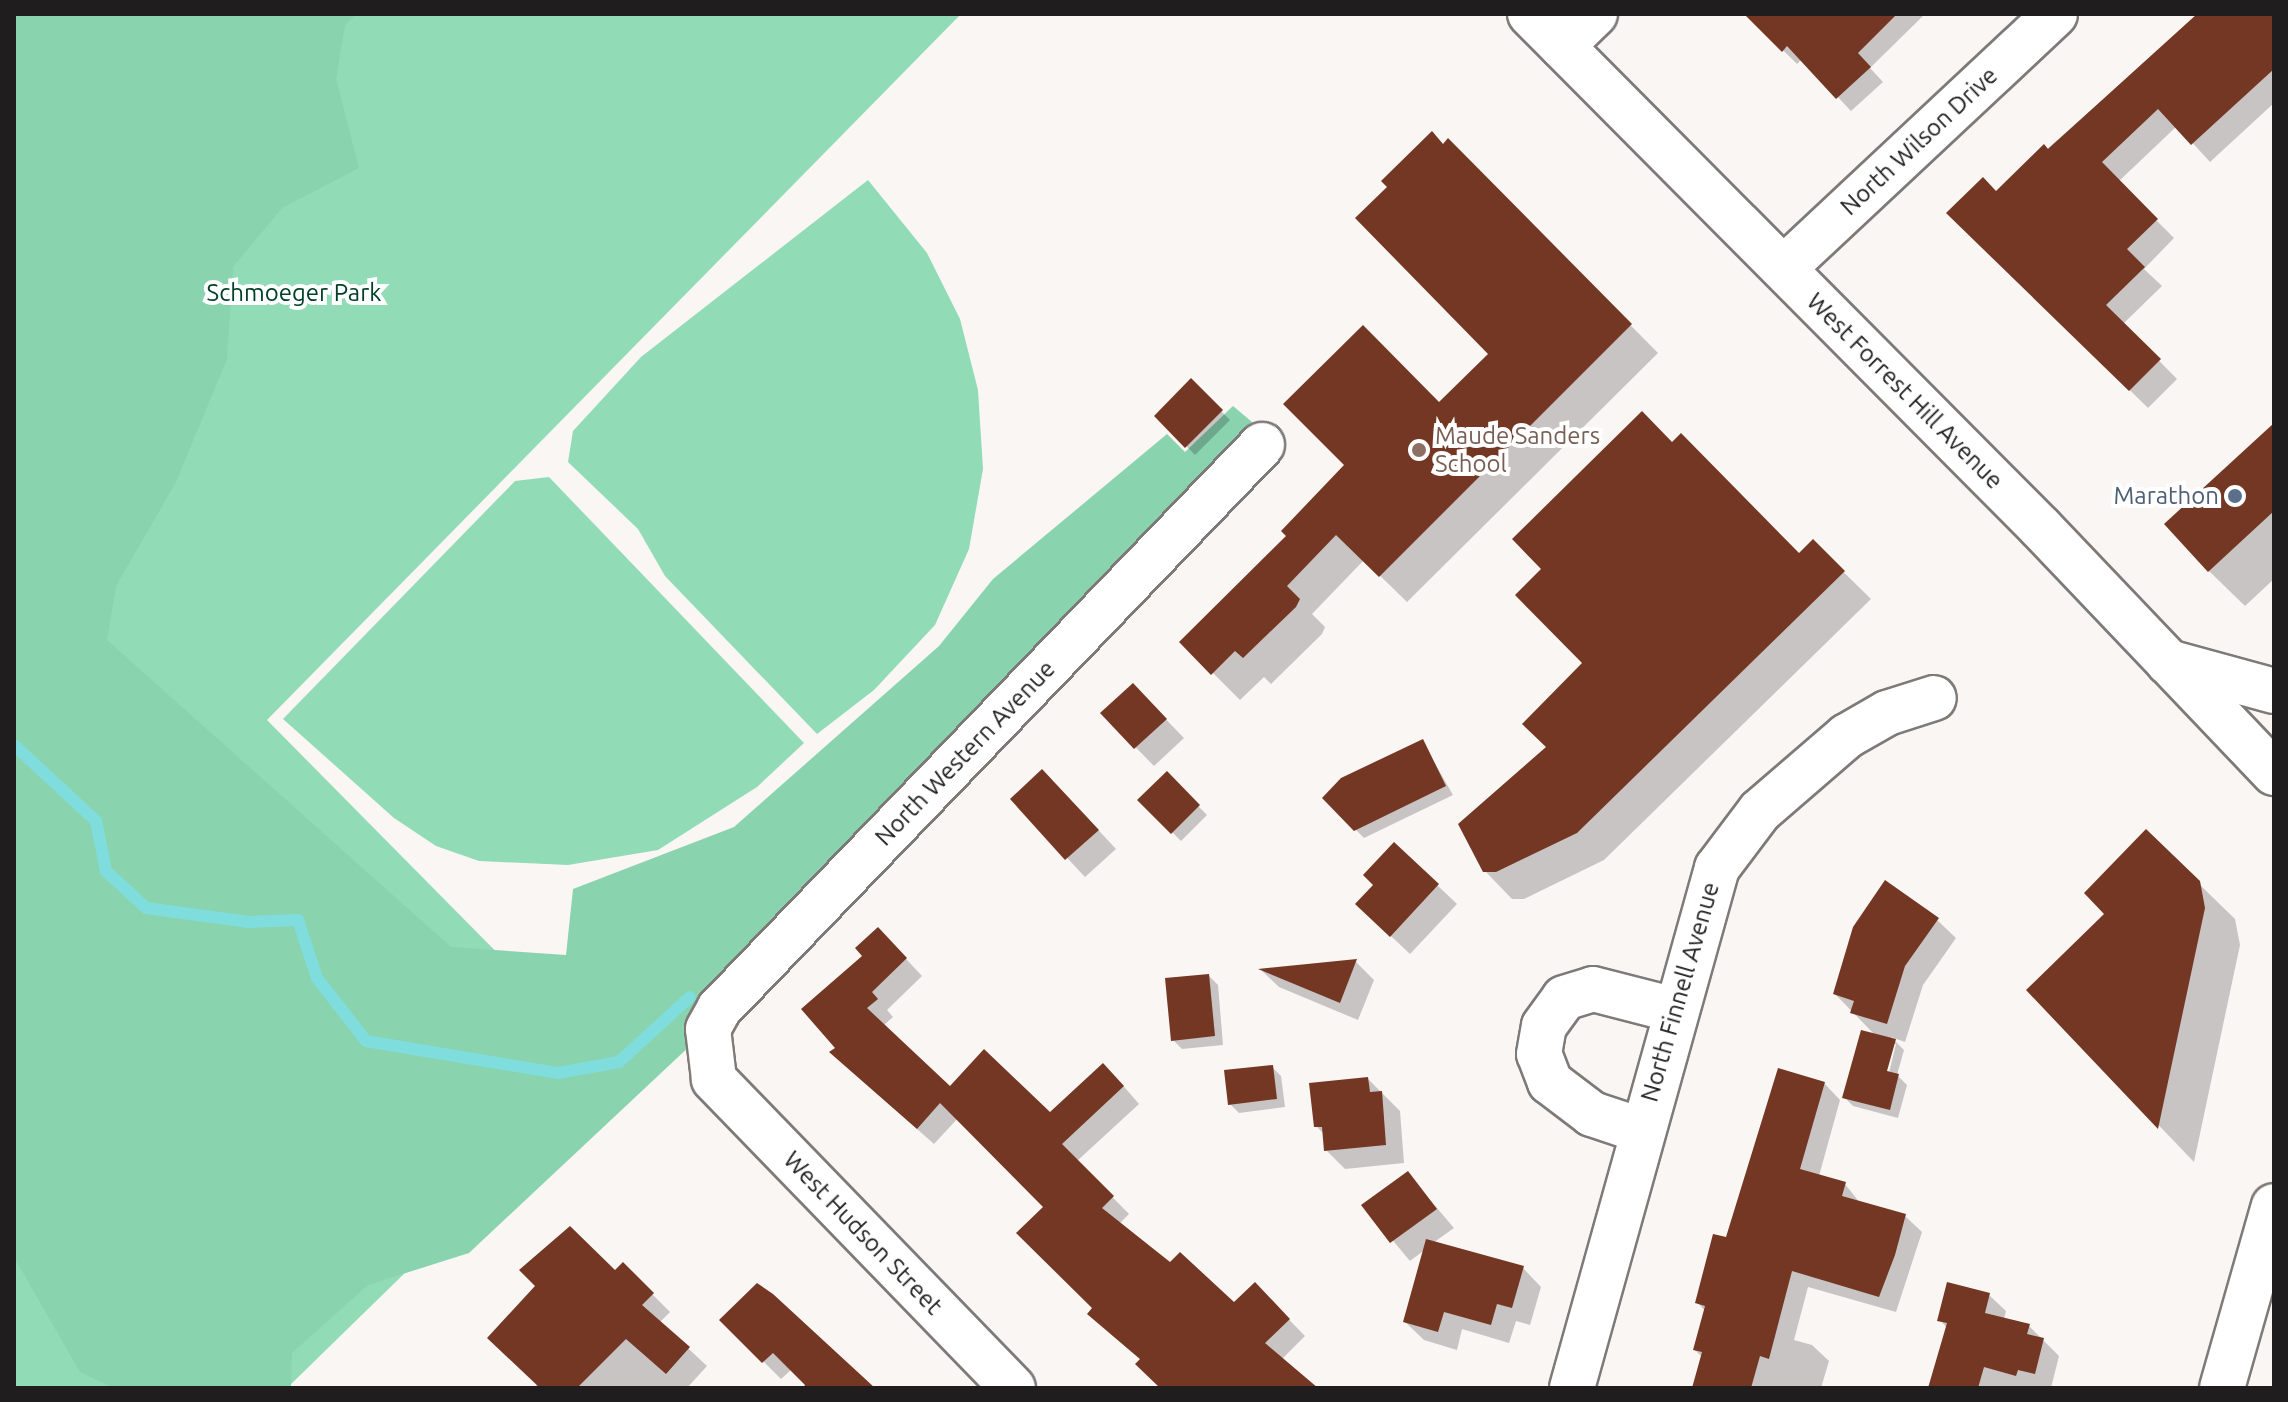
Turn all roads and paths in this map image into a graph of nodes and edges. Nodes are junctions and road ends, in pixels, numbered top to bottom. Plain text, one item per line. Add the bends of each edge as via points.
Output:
1 (1530, 14) edge
2 (1595, 14) edge
3 (2055, 14) edge
4 (1562, 46) junction
5 (1784, 268) junction
6 (1262, 445) dead end
7 (2168, 662) junction
8 (2274, 691) edge
9 (1934, 698) dead end
10 (2274, 773) edge
11 (1675, 1010) junction
12 (714, 1079) joint
13 (1640, 1130) junction
14 (2274, 1206) edge
15 (1013, 1388) edge
16 (1572, 1388) edge
17 (2222, 1388) edge

1 - 4 street, West Forrest Hill Avenue
2 - 4 street
3 - 5 street, North Wilson Drive
4 - 5 street, West Forrest Hill Avenue
5 - 7 street, West Forrest Hill Avenue
6 - 12 street, North Western Avenue via 719,1009 708,1029
7 - 8 street
7 - 10 street, West Forrest Hill Avenue
9 - 11 street, North Finnell Avenue via 1887,713 1847,736 1742,831 1708,887
11 - 13 street, North Finnell Avenue
11 - 13 street via 1593,989 1564,998 1544,1026 1539,1054 1550,1082 1592,1114
12 - 15 street, West Hudson Street
13 - 16 street, North Finnell Avenue
14 - 17 street

